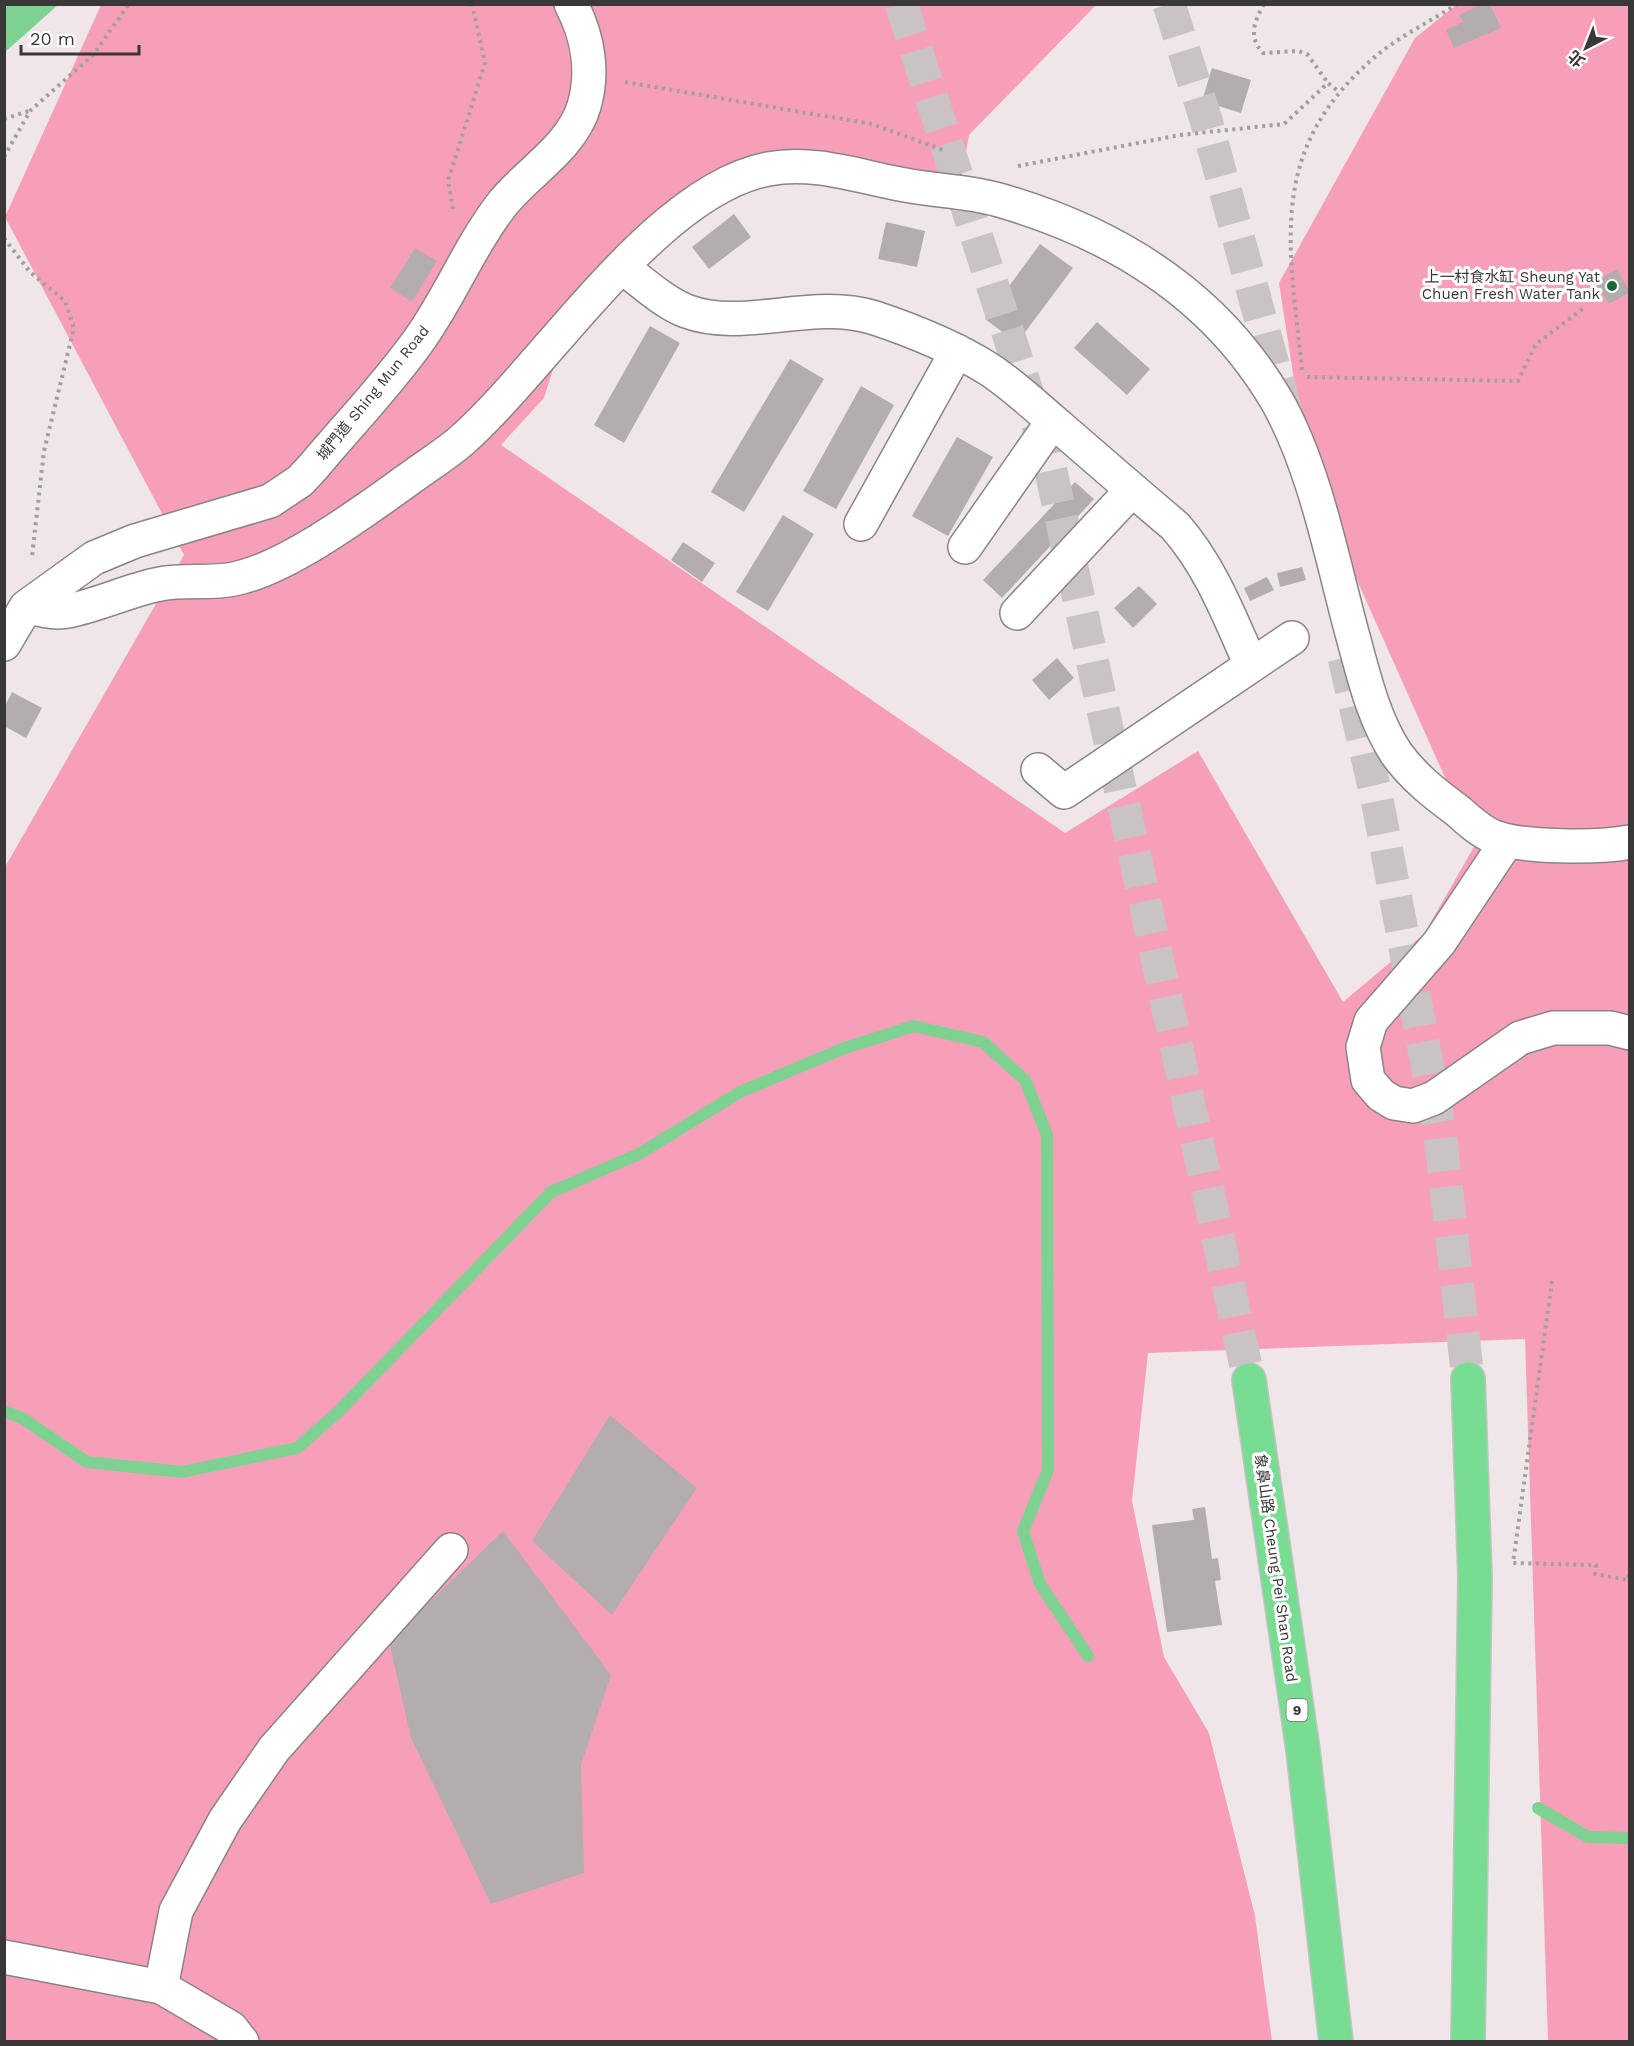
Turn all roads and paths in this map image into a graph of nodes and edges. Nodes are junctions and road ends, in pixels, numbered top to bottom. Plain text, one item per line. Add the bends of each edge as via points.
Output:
1 (129, 4) edge
2 (472, 4) edge
3 (572, 4) edge
4 (1264, 4) edge
5 (1457, 4) edge
6 (589, 75) junction
7 (1328, 83) junction
8 (1338, 91) junction
9 (30, 111) junction
10 (4, 119) edge
11 (918, 141) dead end
12 (4, 157) edge
13 (1007, 168) dead end
14 (448, 181) dead end
15 (4, 238) edge
16 (622, 267) junction
17 (1585, 307) dead end
18 (957, 351) junction
19 (1053, 421) junction
20 (1132, 490) junction
21 (861, 524) dead end
22 (965, 546) dead end
23 (26, 607) junction
24 (1017, 613) dead end
25 (1292, 638) dead end
26 (4, 644) edge
27 (1251, 665) junction
28 (1038, 770) dead end
29 (1507, 841) junction
30 (1629, 842) edge
31 (1629, 1033) edge
32 (1552, 1281) dead end
33 (1468, 1379) tunnel mouth
34 (1248, 1380) tunnel mouth
35 (452, 1550) dead end
36 (1629, 1566) edge
37 (4, 1957) edge
38 (161, 1987) junction
39 (242, 2042) edge
40 (1336, 2042) edge
41 (1468, 2042) edge

1 - 9 path via 93,55
2 - 14 path via 485,63
3 - 6 lane, 城門道 Shing Mun Road via 586,43
4 - 7 path via 1252,31 1256,45 1263,53 1308,54
5 - 8 path via 1378,54
6 - 11 path via 872,124
6 - 23 lane, 城門道 Shing Mun Road via 584,108 566,138 501,205 419,340 300,481 253,508 153,535 94,558
7 - 8 path
7 - 13 path via 1284,124 1180,135
8 - 17 path via 1308,142 1294,183 1290,253 1303,377 1518,381 1536,344
9 - 10 path
9 - 12 path
15 - 23 path via 30,272 65,301 74,328 44,451
16 - 18 lane via 684,310 708,317 817,310 846,312 873,318
16 - 23 lane via 458,443 351,521 292,555 234,579 161,584 63,613
16 - 29 lane via 709,194 764,169 796,165 992,197 1050,215 1143,260 1188,296 1236,344 1278,402 1316,497 1361,666 1395,751 1419,782 1488,835
18 - 19 lane via 988,369
18 - 21 lane
19 - 20 lane
19 - 22 lane
20 - 24 lane
20 - 27 lane via 1175,526 1194,548 1209,571
23 - 26 lane, 城門道 Shing Mun Road
25 - 27 lane
27 - 28 lane via 1064,792
29 - 30 lane via 1570,845
29 - 31 lane via 1438,943 1371,1021 1363,1047 1368,1080 1394,1103 1413,1106 1434,1098 1520,1038 1553,1028 1610,1028
32 - 36 path via 1513,1563 1596,1564 1595,1574 1628,1580
33 - 41 highway via 1475,1578
34 - 40 highway, 象鼻山路 Cheung Pei Shan Road / 9 via 1302,1750
35 - 38 lane via 274,1749 225,1820 176,1911
37 - 38 lane
38 - 39 lane via 231,2028

